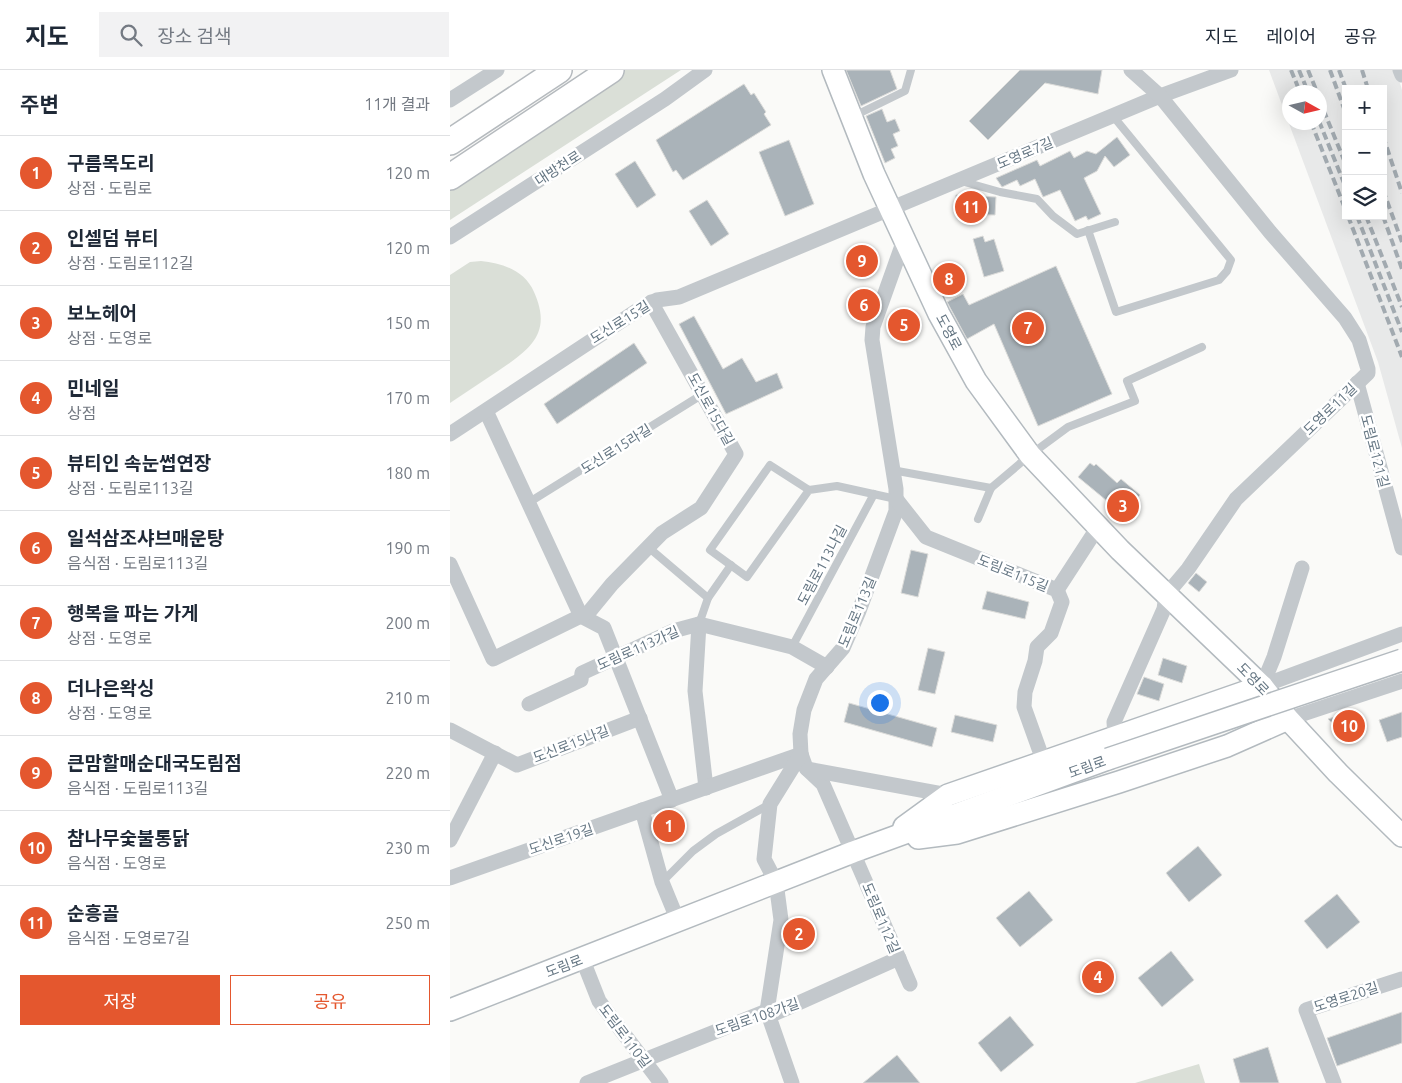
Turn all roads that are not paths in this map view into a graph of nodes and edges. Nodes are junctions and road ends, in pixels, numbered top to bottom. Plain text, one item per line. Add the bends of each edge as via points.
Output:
1 (497, 70) edge
2 (543, 70) edge
3 (559, 70) edge
4 (592, 70) edge
5 (611, 70) edge
6 (705, 70) edge
7 (833, 70) edge
8 (911, 70) edge
9 (1131, 70) edge
10 (1231, 70) edge
11 (1400, 70) edge
12 (1402, 75) edge
13 (1160, 96) junction
14 (450, 100) edge
15 (1113, 116) junction
16 (852, 117) junction
17 (450, 129) edge
18 (450, 142) edge
19 (450, 163) edge
20 (450, 177) edge
21 (959, 180) junction
22 (890, 209) junction
23 (1114, 222) dead end
24 (1088, 230) junction
25 (450, 237) edge
26 (904, 240) junction
27 (652, 302) junction
28 (1202, 348) dead end
29 (1357, 383) junction
30 (703, 394) junction
31 (486, 411) junction
32 (450, 434) edge
33 (1030, 455) junction
34 (892, 470) junction
35 (991, 488) junction
36 (809, 490) junction
37 (874, 494) junction
38 (896, 499) junction
39 (528, 503) junction
40 (978, 519) dead end
41 (1098, 527) junction
42 (648, 547) junction
43 (1402, 548) edge
44 (450, 564) edge
45 (731, 565) junction
46 (1302, 568) dead end
47 (1057, 590) junction
48 (1166, 595) junction
49 (708, 598) junction
50 (580, 616) junction
51 (699, 624) junction
52 (1402, 634) edge
53 (792, 647) junction
54 (616, 658) junction
55 (1402, 660) edge
56 (827, 666) junction
57 (1402, 681) edge
58 (1262, 686) junction
59 (1215, 702) junction
60 (528, 704) dead end
61 (640, 718) junction
62 (1288, 719) junction
63 (450, 730) edge
64 (1115, 736) junction
65 (1227, 746) junction
66 (495, 753) junction
67 (1043, 760) junction
68 (804, 761) junction
69 (706, 788) junction
70 (948, 795) junction
71 (672, 800) junction
72 (770, 804) junction
73 (642, 810) junction
74 (1402, 836) edge
75 (450, 840) edge
76 (884, 842) junction
77 (853, 852) junction
78 (450, 878) edge
79 (662, 882) junction
80 (776, 882) junction
81 (678, 921) junction
82 (582, 958) junction
83 (899, 958) junction
84 (1402, 979) edge
85 (910, 984) dead end
86 (450, 1010) edge
87 (767, 1011) junction
88 (642, 1061) junction
89 (587, 1083) edge
90 (661, 1083) edge
91 (792, 1083) edge
92 (1334, 1083) edge

1 - 14 street
2 - 17 main road
3 - 18 main road
4 - 19 main road
5 - 20 main road
6 - 25 street, 대방천로
7 - 16 main road, 도영로
8 - 16 lane via 905,91
9 - 13 street
10 - 13 street, 도영로7길
11 - 12 street
13 - 15 street, 도영로7길
13 - 29 street, 도영로11길 via 1270,232 1345,318 1358,340 1368,369
15 - 21 street, 도영로7길
15 - 24 lane via 1231,260 1219,280 1116,312
16 - 22 main road, 도영로
21 - 22 street, 도영로7길
21 - 24 lane via 1037,199 1077,234
22 - 26 main road, 도영로
22 - 27 street, 도신로15길 via 679,297
23 - 24 lane
26 - 33 main road, 도영로 via 976,381
26 - 34 street, 도림로113길 via 873,327 872,340
27 - 30 street, 도신로15다길
27 - 31 street, 도신로15길
28 - 33 lane via 1127,381 1135,401 1068,427
29 - 43 street, 도림로121길
29 - 48 street, 도영로11길 via 1236,499 1188,570
30 - 39 lane, 도신로15라길
30 - 42 street, 도신로15다길 via 736,454 702,508 662,533
31 - 32 street, 도신로15길
31 - 39 street
33 - 35 lane
33 - 41 main road, 도영로
34 - 35 lane
34 - 38 street, 도림로113길
35 - 40 lane
36 - 37 lane via 837,486
36 - 45 lane via 747,576
36 - 45 lane via 770,465 710,550
37 - 38 lane
37 - 53 lane, 도림로113나길
38 - 47 street, 도림로115길 via 926,537
38 - 56 street, 도림로113길 via 896,511 859,611 843,648
39 - 50 street
41 - 47 street
41 - 48 main road, 도영로
42 - 49 lane
42 - 50 street, 도신로15다길 via 589,612
44 - 50 street, 도신로15다길 via 493,659
45 - 49 lane
46 - 58 street
47 - 67 street, 도림로115길 via 1062,602 1051,633 1037,647 1025,692 1024,707
48 - 58 main road, 도영로
48 - 64 street, 도영로11길 via 1164,609 1114,722
49 - 51 lane
50 - 54 street via 604,628
51 - 53 street, 도림로113가길
51 - 54 street, 도림로113가길 via 673,631
51 - 69 street via 695,691
52 - 58 street
53 - 56 street, 도림로113가길
54 - 60 street, 도림로113가길 via 582,673 581,680
54 - 61 street
55 - 76 main road, 도림로, bridge via 1108,759
56 - 68 street, 도림로113길 via 816,679 804,710 800,734
57 - 62 street
58 - 59 main road
58 - 62 main road, 도영로
59 - 64 main road
59 - 65 main road via 1226,713 1230,725
61 - 66 street, 도신로15나길 via 517,765
61 - 71 street
62 - 65 main road
62 - 74 main road, 도영로
63 - 66 street, 도신로15나길
64 - 67 main road
65 - 76 main road via 957,833
66 - 75 street
67 - 70 main road
68 - 69 street, 도신로19길
68 - 70 street
68 - 72 street
68 - 77 street via 823,784
69 - 71 street, 도신로19길
70 - 76 main road
71 - 73 street, 도신로19길
72 - 79 lane via 716,834 693,851
72 - 80 street via 764,859
73 - 78 street, 도신로19길
73 - 79 street
76 - 77 main road, 도림로
77 - 80 main road, 도림로
77 - 83 street, 도림로112길
79 - 81 street
80 - 81 main road, 도림로
80 - 87 street via 781,920
81 - 82 main road, 도림로
82 - 86 main road, 도림로
82 - 88 street, 도림로110길 via 599,1001
83 - 85 street, 도림로112길
83 - 87 street, 도림로108가길 via 776,1013
84 - 92 street, 도영로20길 via 1306,1010
87 - 88 street, 도림로108가길
87 - 91 street
88 - 89 street, 도림로108가길
88 - 90 street, 도림로110길

